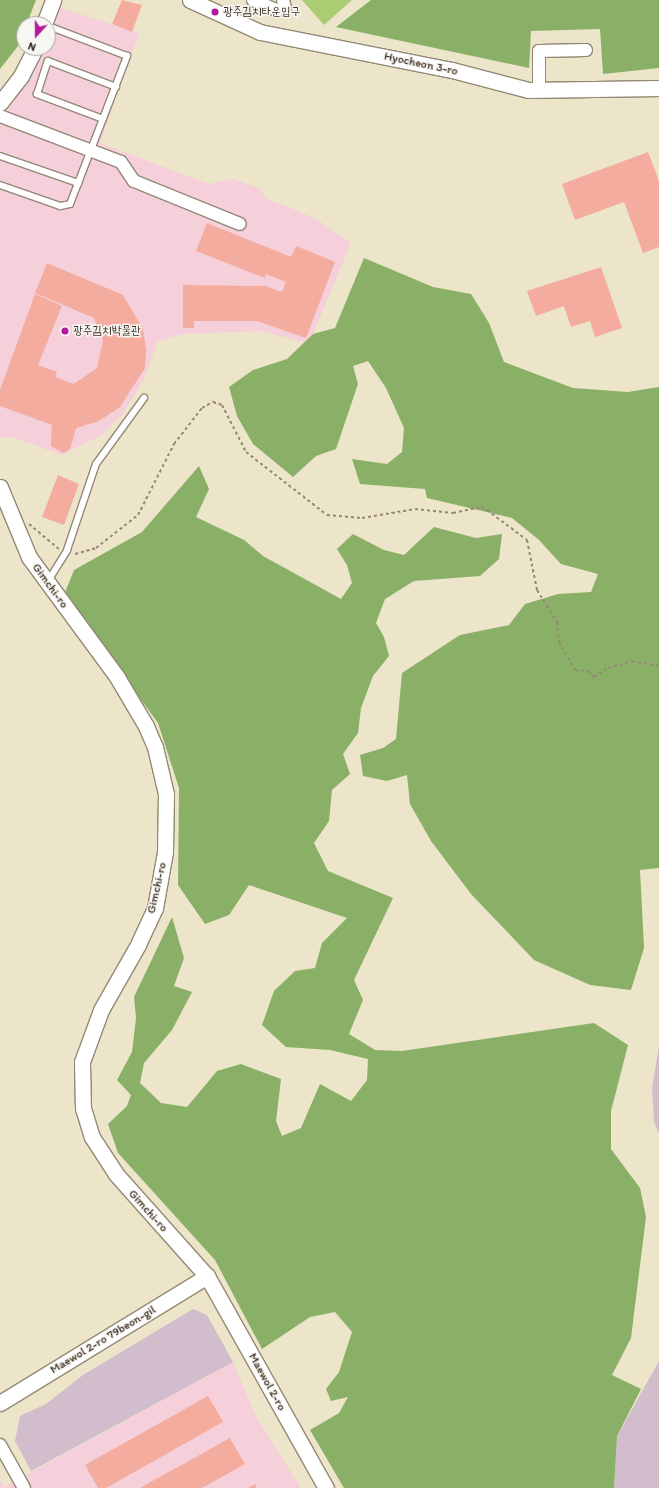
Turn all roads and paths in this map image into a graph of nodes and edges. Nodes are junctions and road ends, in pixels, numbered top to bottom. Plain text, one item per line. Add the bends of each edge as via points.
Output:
1 (54, 0) edge
2 (190, 0) edge
3 (253, 0) edge
4 (283, 0) edge
5 (47, 16) edge
6 (56, 29) edge
7 (586, 50) dead end
8 (31, 56) edge
9 (116, 87) junction
10 (659, 88) edge
11 (539, 91) junction
12 (0, 103) edge
13 (0, 116) edge
14 (103, 119) junction
15 (92, 150) junction
16 (0, 156) edge
17 (78, 183) junction
18 (0, 184) edge
19 (240, 224) dead end
20 (144, 398) dead end
21 (0, 487) edge
22 (11, 517) junction
23 (64, 555) junction
24 (47, 582) junction
25 (659, 666) edge
26 (207, 1276) junction
27 (0, 1403) edge
28 (0, 1445) edge
29 (24, 1488) edge
30 (326, 1488) edge

1 - 5 street
2 - 11 street, Hyocheon 3-ro via 260,32
3 - 4 street via 277,10 285,8
6 - 9 lane via 127,56
7 - 11 street via 538,51
8 - 12 street via 21,76
9 - 14 lane
9 - 14 lane via 48,62 37,94
10 - 11 street, Hyocheon 3-ro
13 - 15 street
14 - 15 lane
15 - 17 lane
15 - 19 street via 121,162 134,181
16 - 17 lane
17 - 18 lane via 70,204 60,206
20 - 23 lane via 96,464
21 - 22 street, Gimchi-ro
22 - 23 path via 29,524
22 - 24 street, Gimchi-ro via 29,557
23 - 24 lane
23 - 25 path via 96,548 127,526 141,510 174,444 202,408 213,402 222,405 246,452 327,515 362,518 415,509 453,513 481,507 487,510 527,540 537,590 556,622 559,642 575,670 588,671 594,677 608,668 632,661
24 - 26 street, Gimchi-ro via 116,677 146,726 156,747 166,794 165,852 155,908 87,1042 82,1062 83,1108 92,1137 116,1174
26 - 27 street, Maewol 2-ro 79beon-gil
26 - 30 street, Maewol 2-ro
28 - 29 street

